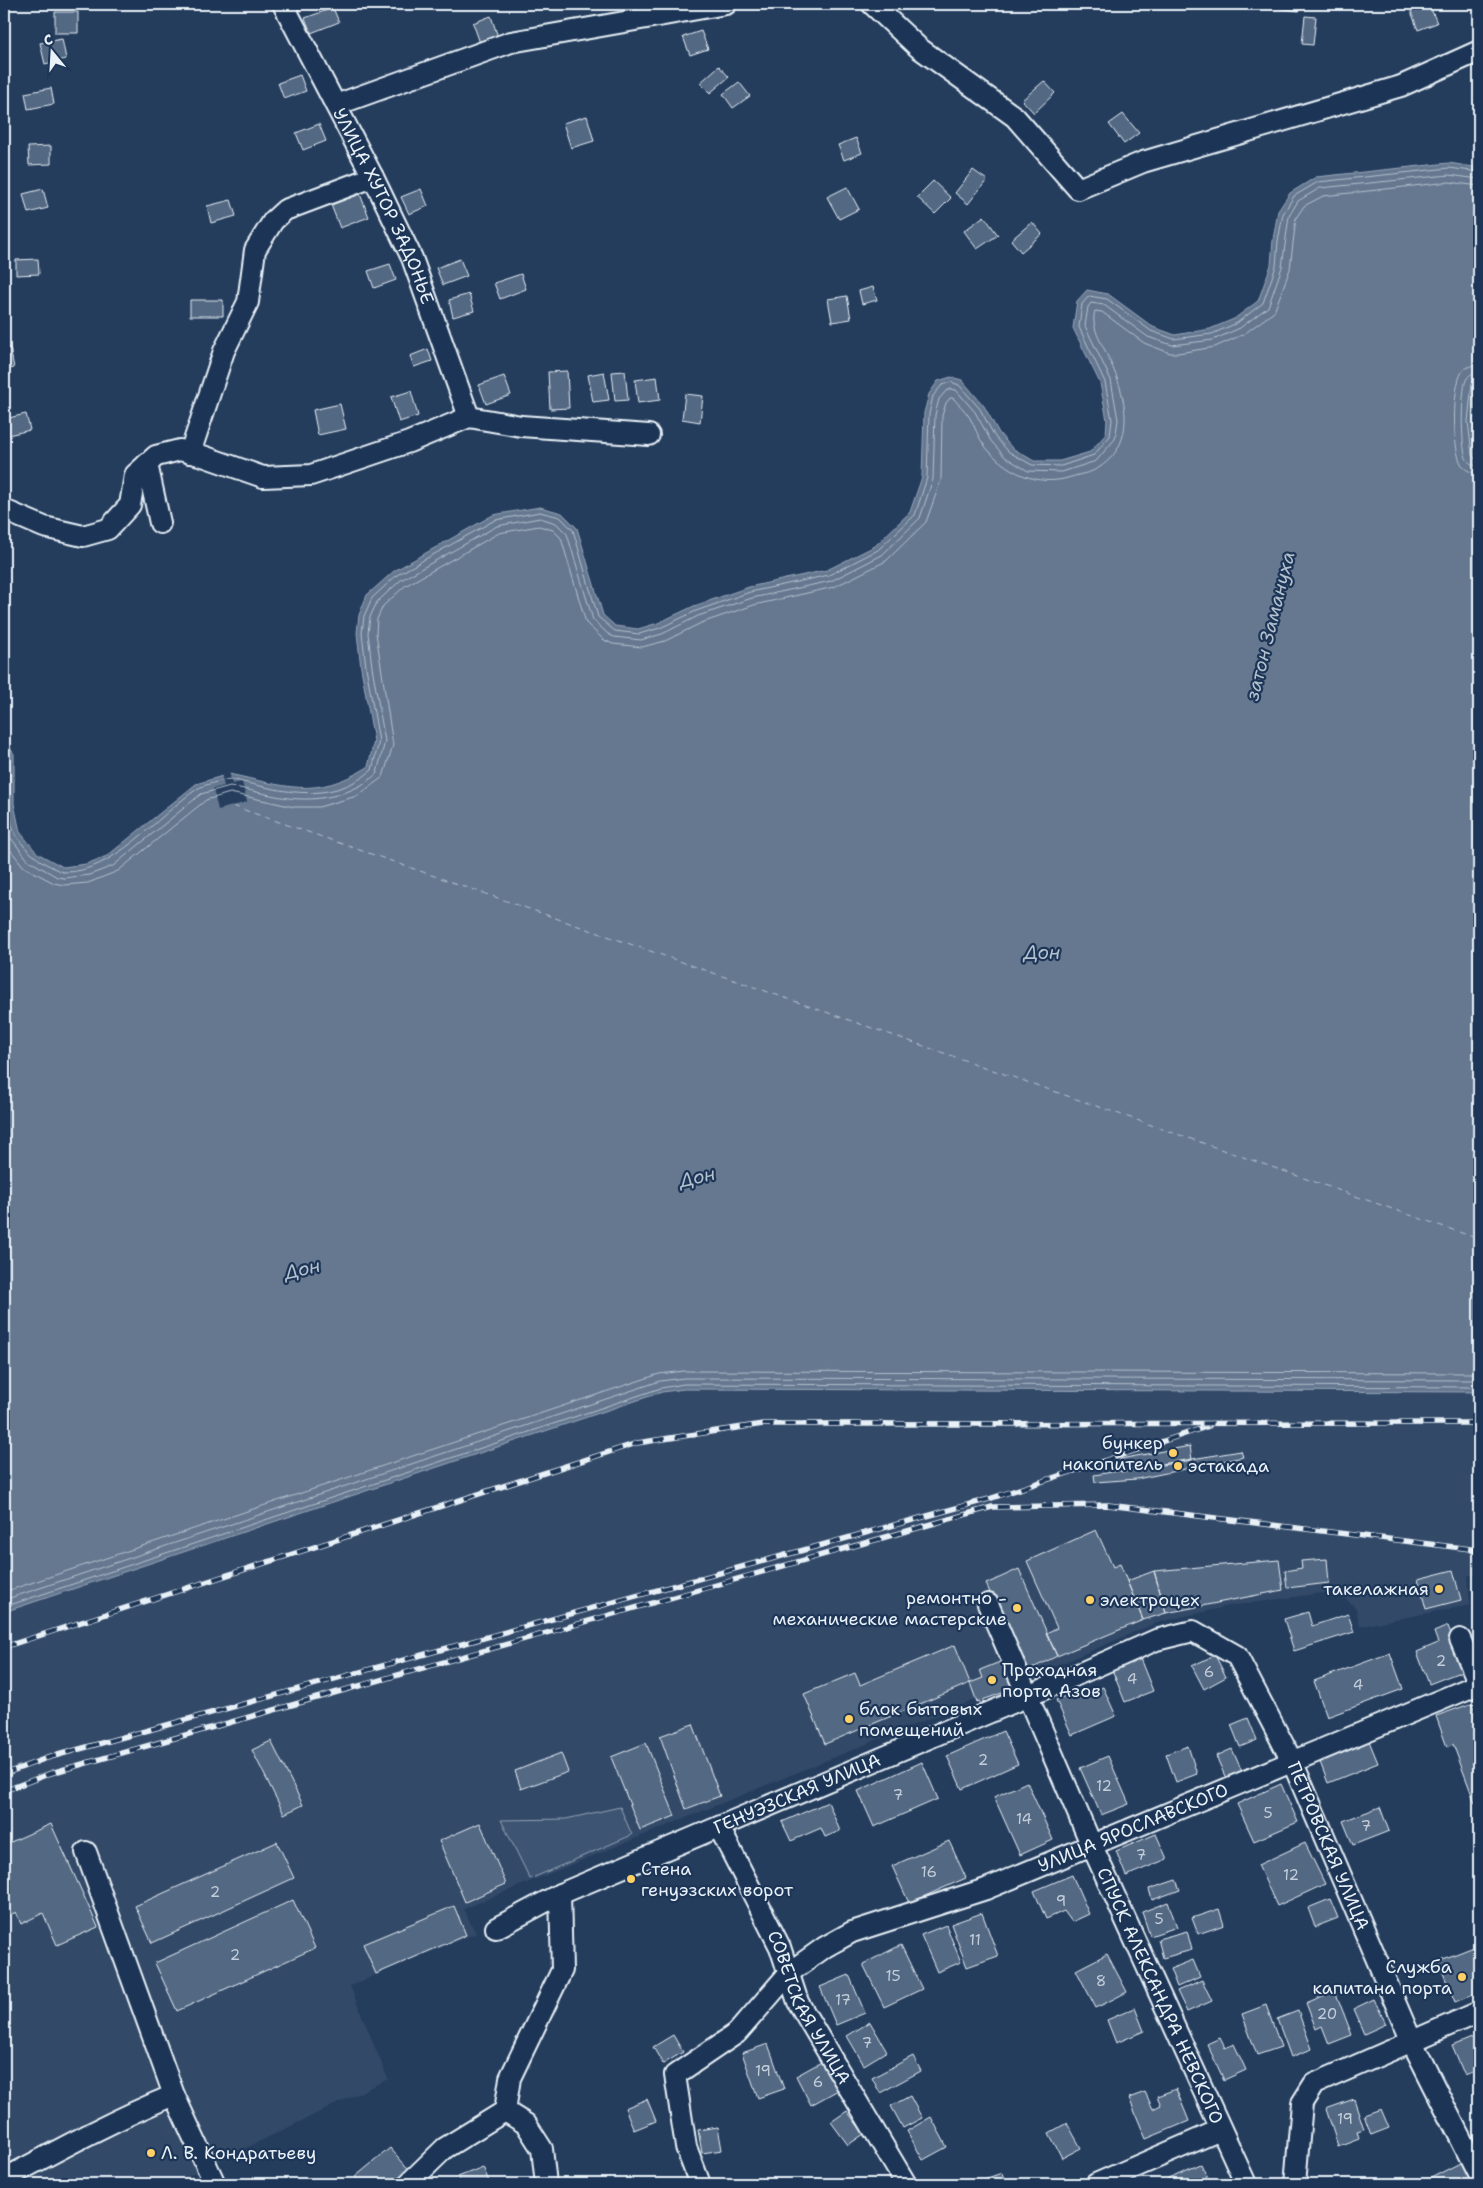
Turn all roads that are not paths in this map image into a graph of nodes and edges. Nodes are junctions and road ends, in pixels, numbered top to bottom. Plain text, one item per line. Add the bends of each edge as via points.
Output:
1 (283, 4) edge
2 (726, 4) edge
3 (872, 4) edge
4 (1479, 51) edge
5 (336, 105) junction
6 (373, 177) junction
7 (469, 417) junction
8 (649, 435) dead end
9 (190, 452) junction
10 (147, 464) junction
11 (4, 510) edge
12 (160, 523) dead end
13 (988, 1604) dead end
14 (1460, 1639) dead end
15 (1237, 1656) joint
16 (1479, 1684) edge
17 (1026, 1697) junction
18 (1292, 1761) junction
19 (718, 1827) junction
20 (1092, 1846) junction
21 (86, 1852) dead end
22 (560, 1894) junction
23 (496, 1928) dead end
24 (790, 1972) junction
25 (1479, 2012) edge
26 (1412, 2042) junction
27 (174, 2095) junction
28 (505, 2112) junction
29 (1220, 2130) junction
30 (1479, 2174) edge
31 (4, 2179) edge
32 (215, 2184) edge
33 (408, 2184) edge
34 (546, 2184) edge
35 (700, 2184) edge
36 (906, 2184) edge
37 (1096, 2184) edge
38 (1246, 2184) edge
39 (1295, 2184) edge

1 - 5 street, УЛИЦА ХУТОР ЗАДОНЬЕ
2 - 5 street via 511,42
3 - 4 street via 919,48 1015,117 1078,189 1143,162 1401,86
5 - 6 street, УЛИЦА ХУТОР ЗАДОНЬЕ
6 - 7 street, УЛИЦА ХУТОР ЗАДОНЬЕ via 412,258
6 - 9 street via 285,210 273,221 255,250 248,302 224,351
7 - 8 street via 522,426
7 - 9 street via 410,442 311,475 263,477
9 - 10 street via 180,450 156,456
10 - 11 street via 136,475 130,505 108,529 83,536 44,528
10 - 12 street
13 - 17 street, СПУСК АЛЕКСАНДРА НЕВСКОГО
14 - 16 street
15 - 17 street, ГЕНУЭЗСКАЯ УЛИЦА via 1192,1631 1156,1640
15 - 18 street, ПЕТРОВСКАЯ УЛИЦА
16 - 18 street, УЛИЦА ЯРОСЛАВСКОГО
17 - 19 street, ГЕНУЭЗСКАЯ УЛИЦА
17 - 20 street, СПУСК АЛЕКСАНДРА НЕВСКОГО
18 - 20 street, УЛИЦА ЯРОСЛАВСКОГО
18 - 26 street, ПЕТРОВСКАЯ УЛИЦА
19 - 22 street, ГЕНУЭЗСКАЯ УЛИЦА
19 - 24 street, СОВЕТСКАЯ УЛИЦА
20 - 24 street, УЛИЦА ЯРОСЛАВСКОГО via 986,1889 852,1932 824,1947
20 - 29 street, СПУСК АЛЕКСАНДРА НЕВСКОГО
21 - 27 street
22 - 23 street, ГЕНУЭЗСКАЯ УЛИЦА
22 - 28 street via 562,1970 510,2078
24 - 35 street, УЛИЦА ЯРОСЛАВСКОГО via 737,2032 675,2075 686,2147
24 - 36 street, СОВЕТСКАЯ УЛИЦА via 798,2002
25 - 26 street
26 - 30 street, ПЕТРОВСКАЯ УЛИЦА
26 - 39 street via 1314,2084 1302,2103
27 - 31 street via 87,2134
27 - 32 street
28 - 33 street via 445,2148
28 - 34 street via 526,2124 542,2150
29 - 37 street
29 - 38 street, СПУСК АЛЕКСАНДРА НЕВСКОГО

